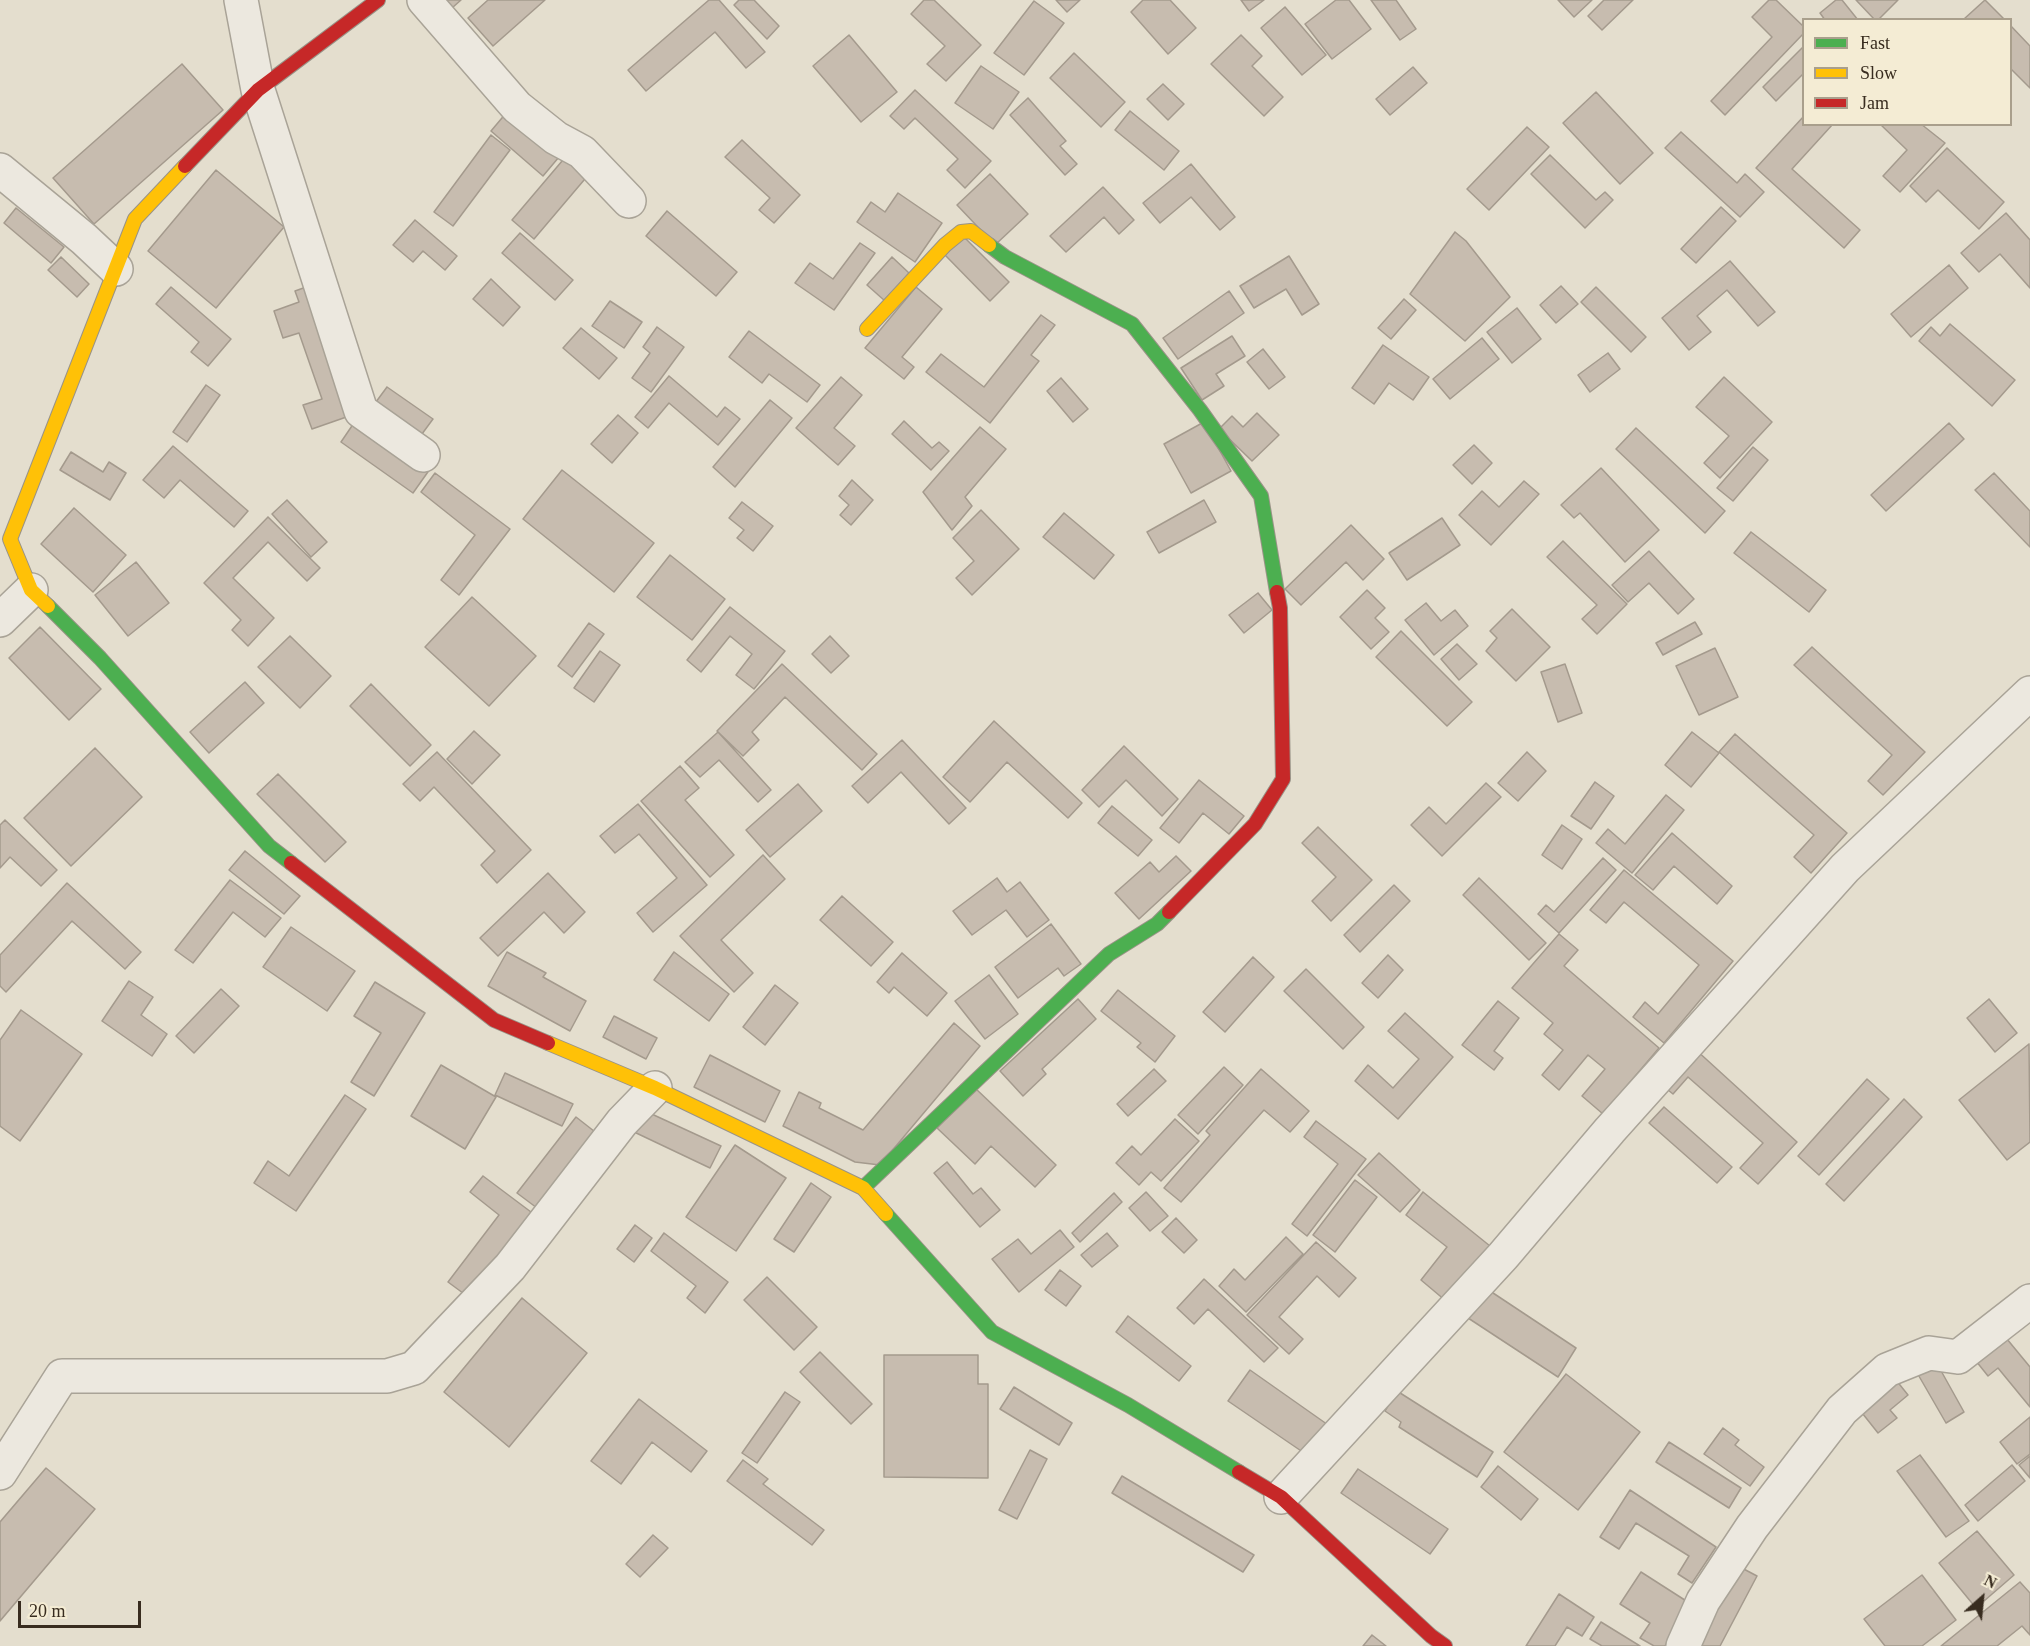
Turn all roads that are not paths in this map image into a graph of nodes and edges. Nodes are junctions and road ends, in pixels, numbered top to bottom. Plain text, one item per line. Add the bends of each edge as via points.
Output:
1 (242, 0) edge
2 (378, 0) edge
3 (424, 0) edge
4 (258, 90) junction
5 (0, 170) edge
6 (629, 201) dead end
7 (116, 269) junction
8 (867, 329) dead end
9 (423, 455) dead end
10 (5, 535) edge
11 (31, 590) junction
12 (0, 620) edge
13 (2030, 693) edge
14 (655, 1088) junction
15 (863, 1188) junction
16 (2030, 1301) edge
17 (0, 1473) edge
18 (1281, 1497) junction
19 (1445, 1646) edge
20 (1683, 1646) edge

1 - 4 street
2 - 4 street
3 - 6 street via 517,107 556,138 582,152
4 - 7 street via 135,219
4 - 9 street via 361,411
5 - 7 street
7 - 10 street
8 - 15 street via 945,245 961,232 971,231 1005,256 1132,324 1261,496 1280,608 1283,779 1255,825 1157,924 1110,954
10 - 11 street
11 - 12 street
11 - 14 street via 100,658 268,846 494,1020
13 - 18 street via 1845,868 1503,1256
14 - 15 street
14 - 17 street via 622,1122 510,1268 414,1368 387,1376 62,1376
15 - 18 street via 992,1332 1128,1405
16 - 20 street via 1958,1357 1929,1353 1887,1370 1842,1410 1752,1527 1703,1601
18 - 19 street

